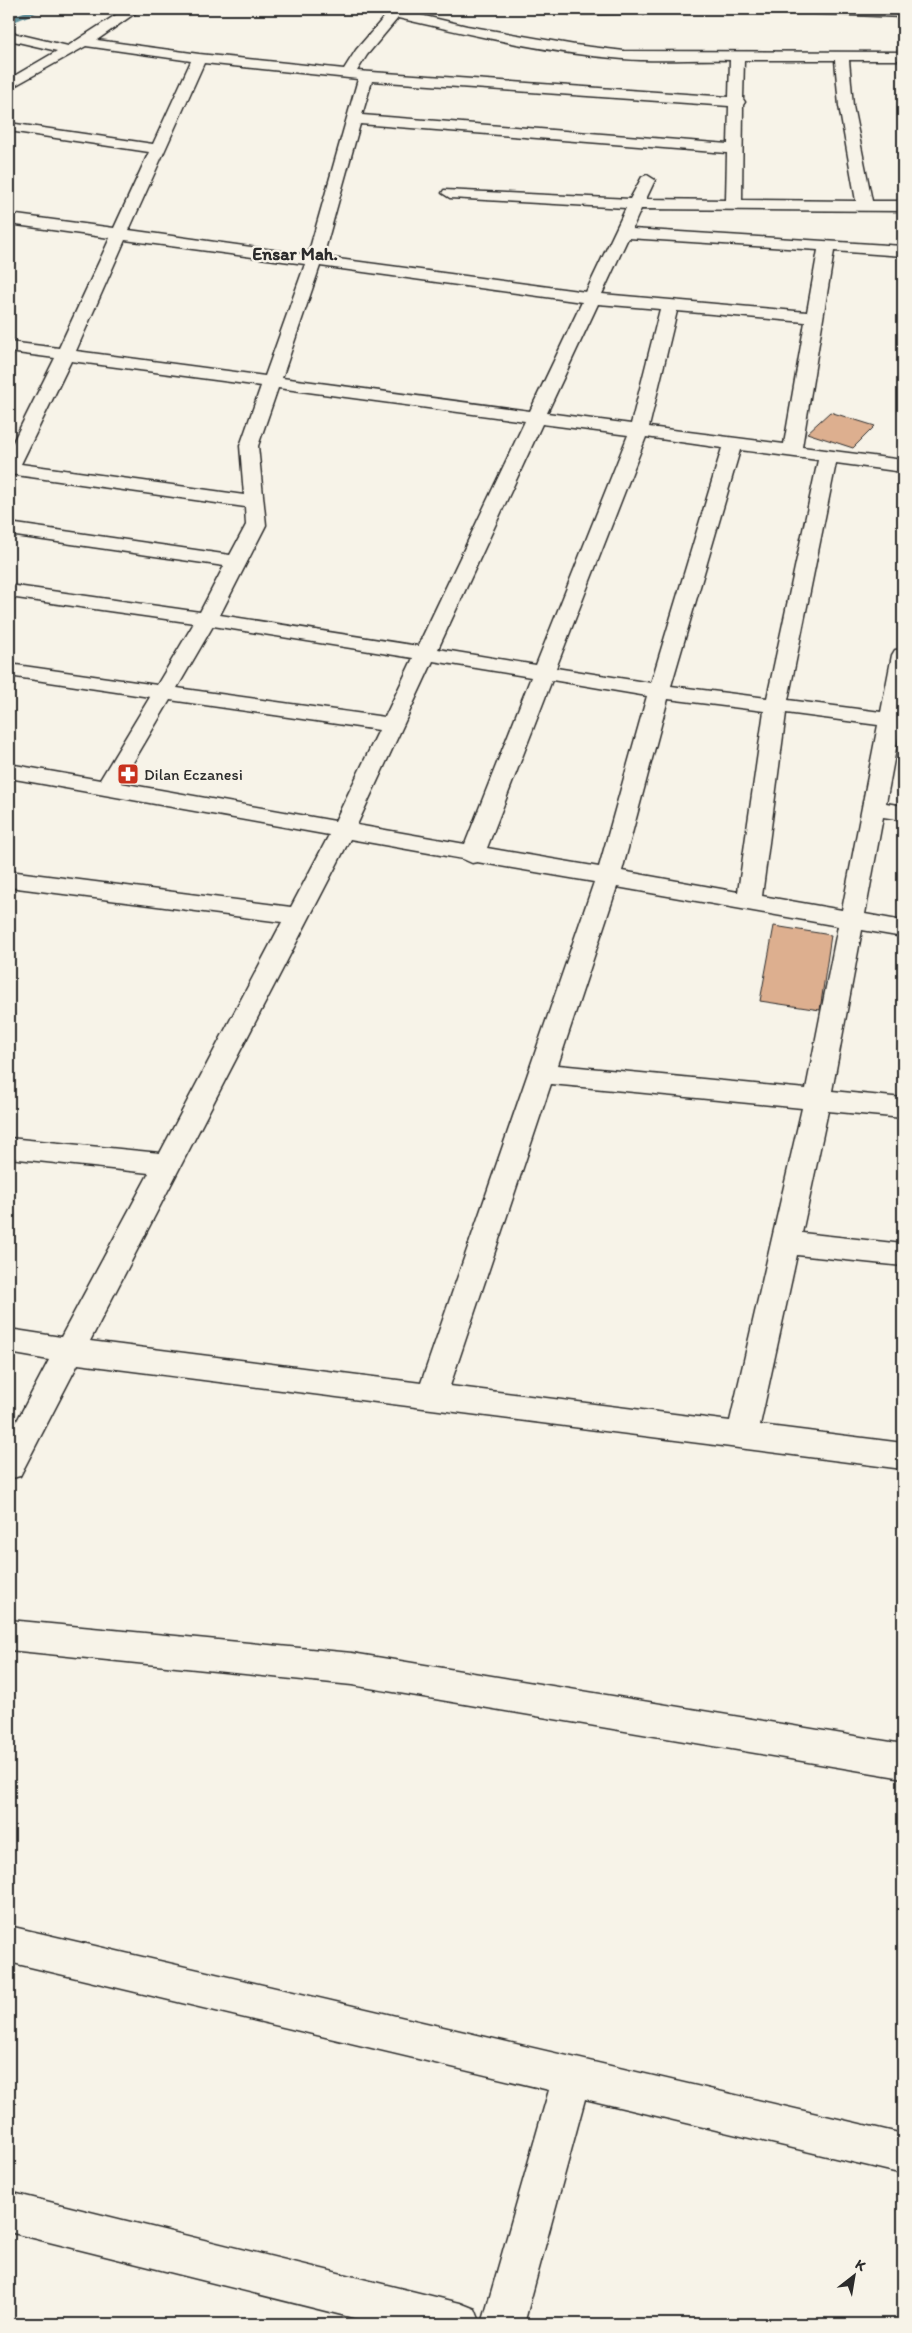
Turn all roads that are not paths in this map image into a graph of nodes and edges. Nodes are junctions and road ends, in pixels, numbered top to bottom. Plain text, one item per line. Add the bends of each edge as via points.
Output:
1 (134, 9) edge
2 (376, 9) edge
3 (570, 9) edge
4 (686, 9) edge
5 (800, 9) edge
6 (395, 13) junction
7 (903, 13) edge
8 (9, 36) edge
9 (84, 42) junction
10 (548, 44) junction
11 (69, 50) junction
12 (737, 55) junction
13 (842, 55) junction
14 (903, 56) edge
15 (199, 58) junction
16 (357, 75) junction
17 (9, 85) edge
18 (738, 102) junction
19 (354, 119) junction
20 (9, 127) edge
21 (158, 149) junction
22 (736, 150) junction
23 (646, 180) dead end
24 (450, 193) dead end
25 (636, 204) junction
26 (734, 204) junction
27 (865, 205) junction
28 (903, 206) edge
29 (9, 219) edge
30 (120, 233) junction
31 (622, 233) junction
32 (827, 246) junction
33 (903, 251) edge
34 (314, 261) junction
35 (592, 298) junction
36 (670, 305) junction
37 (815, 318) junction
38 (9, 347) edge
39 (65, 355) junction
40 (271, 382) junction
41 (536, 418) junction
42 (638, 431) junction
43 (733, 444) junction
44 (792, 451) junction
45 (828, 456) junction
46 (903, 466) edge
47 (9, 468) edge
48 (254, 502) junction
49 (9, 529) edge
50 (237, 562) junction
51 (9, 591) edge
52 (207, 619) junction
53 (426, 653) junction
54 (903, 655) edge
55 (9, 670) edge
56 (543, 673) junction
57 (659, 691) junction
58 (164, 692) junction
59 (776, 705) junction
60 (897, 720) edge
61 (392, 725) junction
62 (9, 771) edge
63 (106, 789) junction
64 (873, 808) junction
65 (903, 812) edge
66 (342, 832) junction
67 (472, 855) junction
68 (608, 878) junction
69 (9, 879) edge
70 (749, 903) junction
71 (298, 916) junction
72 (851, 920) junction
73 (903, 930) edge
74 (542, 1073) junction
75 (816, 1100) junction
76 (903, 1108) edge
77 (9, 1148) edge
78 (168, 1164) junction
79 (786, 1242) junction
80 (903, 1255) edge
81 (9, 1341) edge
82 (69, 1351) junction
83 (432, 1396) junction
84 (742, 1438) junction
85 (903, 1456) edge
86 (9, 1466) edge
87 (9, 1636) edge
88 (903, 1761) edge
89 (9, 1944) edge
90 (572, 2076) junction
91 (903, 2154) edge
92 (9, 2212) edge
93 (460, 2324) edge
94 (504, 2324) edge

1 - 9 street
2 - 6 street
3 - 4 street
3 - 10 street
5 - 7 street
6 - 10 street
6 - 16 street via 361,53
8 - 11 street
9 - 11 street
9 - 15 street
10 - 12 street via 624,55
11 - 17 street
12 - 13 street
12 - 18 street
13 - 14 street
13 - 27 street via 846,106
15 - 16 street
15 - 21 street
16 - 18 street
16 - 19 street
18 - 22 street
19 - 22 street
19 - 34 street
20 - 21 street
21 - 30 street
22 - 26 street
23 - 25 street
24 - 25 street
25 - 26 street
25 - 31 street
26 - 27 street
27 - 28 street
29 - 30 street
30 - 34 street
30 - 39 street
31 - 32 street
31 - 35 street
32 - 33 street
32 - 37 street
34 - 35 street
34 - 40 street
35 - 36 street
35 - 41 street
36 - 37 street
36 - 42 street
37 - 44 street
38 - 39 street
39 - 40 street
39 - 47 street
40 - 41 street
40 - 48 street via 249,446
41 - 42 street
41 - 53 street
42 - 43 street
42 - 56 street
43 - 44 street
43 - 57 street
44 - 45 street
45 - 46 street
45 - 59 street
47 - 48 street
48 - 50 street via 256,525
49 - 50 street
50 - 52 street
51 - 52 street
52 - 53 street
52 - 58 street
53 - 56 street
53 - 61 street
54 - 60 street
55 - 58 street
56 - 57 street
56 - 67 street
57 - 59 street
57 - 68 street
58 - 61 street
58 - 63 street
59 - 60 street
59 - 70 street
60 - 64 street
61 - 66 street
62 - 63 street
63 - 66 street
64 - 65 street
64 - 72 street
66 - 67 street
66 - 71 street
67 - 68 street
68 - 70 street
68 - 74 street
69 - 71 street
70 - 72 street
71 - 78 street
72 - 73 street
72 - 75 street
74 - 75 street
74 - 83 street
75 - 76 street
75 - 79 street
77 - 78 street
78 - 82 street
79 - 80 street
79 - 84 street
81 - 82 street
82 - 83 street
82 - 86 street
83 - 84 street
84 - 85 street
87 - 88 street via 352,1669
89 - 90 street
90 - 91 street
90 - 94 street
92 - 93 street

